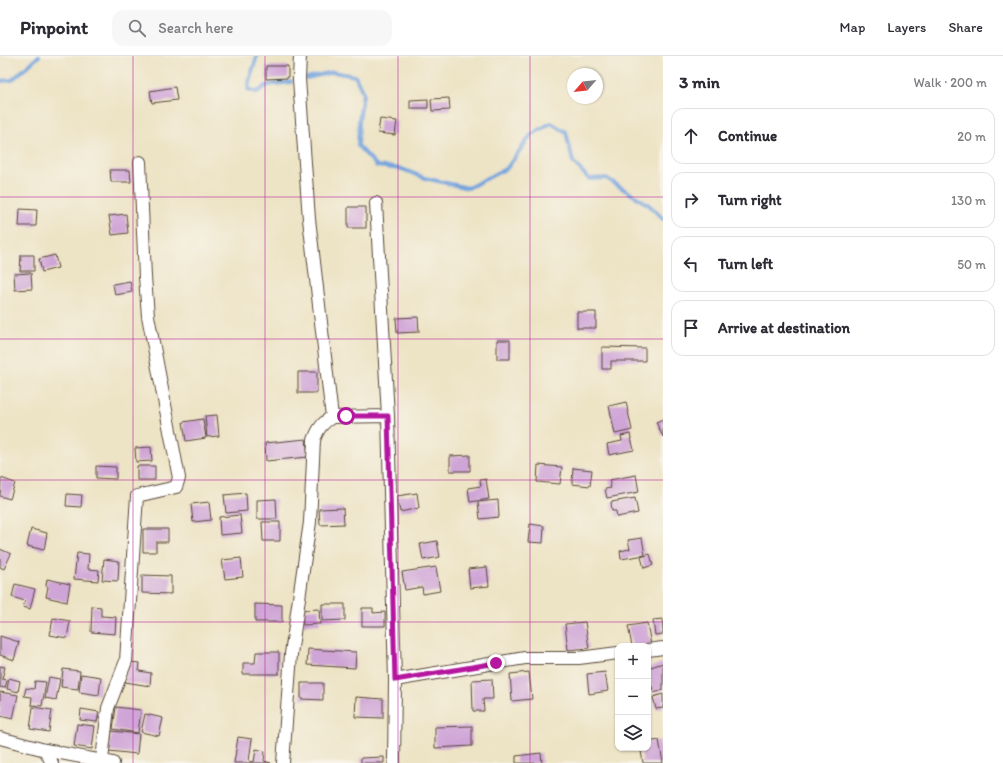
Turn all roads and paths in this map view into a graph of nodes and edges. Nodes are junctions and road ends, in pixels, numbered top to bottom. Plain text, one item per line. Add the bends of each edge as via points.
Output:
1 (300, 56) edge
2 (140, 162) dead end
3 (376, 203) dead end
4 (388, 416) junction
5 (332, 417) junction
6 (663, 648) edge
7 (651, 650) edge
8 (615, 654) edge
9 (395, 680) junction
10 (0, 738) edge
11 (45, 750) junction
12 (107, 762) edge
13 (52, 763) edge
14 (283, 763) edge
15 (394, 763) edge

1 - 5 street via 299,79 309,219
2 - 12 street via 148,316 179,478 176,487 137,496 126,661 108,708
3 - 4 street
4 - 5 street
4 - 9 street
5 - 14 street via 318,429 314,440 310,522 291,654
6 - 7 street
8 - 9 street via 579,658 525,658
9 - 15 street
10 - 11 street
11 - 12 street
11 - 13 street

